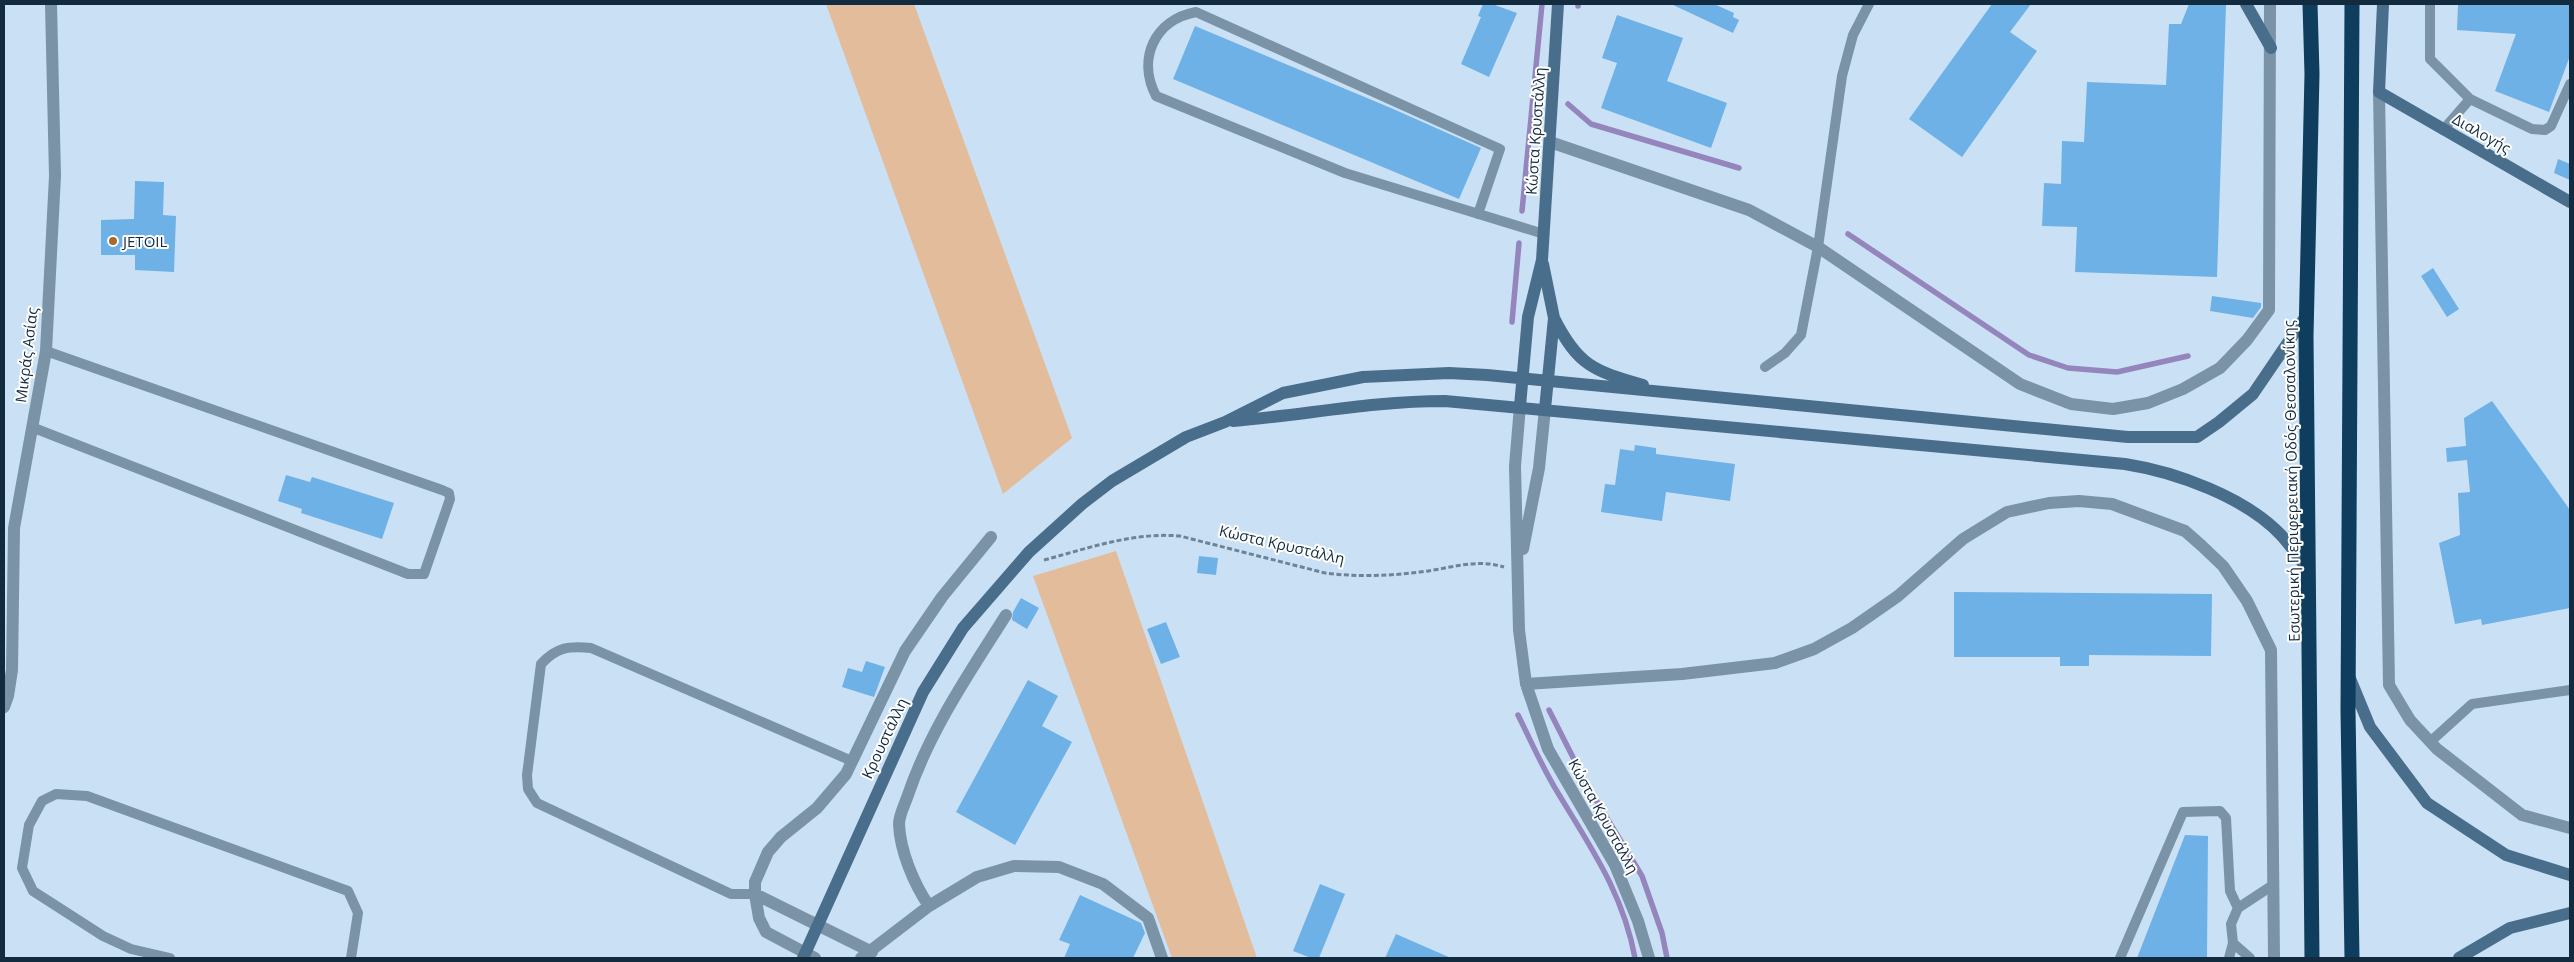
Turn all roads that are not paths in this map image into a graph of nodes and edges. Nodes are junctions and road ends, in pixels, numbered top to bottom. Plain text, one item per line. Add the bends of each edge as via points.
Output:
1 (51, 4) edge
2 (1558, 4) edge
3 (1869, 4) edge
4 (2246, 4) edge
5 (2270, 4) edge
6 (2310, 4) edge
7 (2352, 4) edge
8 (2383, 4) edge
9 (2430, 4) edge
10 (2271, 48) junction
11 (2570, 84) edge
12 (2379, 92) junction
13 (2470, 99) junction
14 (2443, 130) junction
15 (1550, 142) junction
16 (2570, 202) edge
17 (1478, 214) junction
18 (1544, 234) junction
19 (1818, 247) junction
20 (1542, 260) junction
21 (2306, 316) junction
22 (1554, 318) junction
23 (46, 352) junction
24 (1765, 367) dead end
25 (1522, 378) junction
26 (1548, 381) junction
27 (1680, 395) junction
28 (1520, 406) junction
29 (1545, 409) junction
30 (1225, 422) junction
31 (34, 428) junction
32 (991, 536) dead end
33 (1518, 572) junction
34 (2309, 573) junction
35 (1006, 615) dead end
36 (2348, 673) junction
37 (1526, 684) junction
38 (2570, 690) edge
39 (4, 707) edge
40 (2430, 742) junction
41 (852, 761) junction
42 (2570, 828) edge
43 (2570, 875) edge
44 (2273, 885) junction
45 (755, 894) junction
46 (929, 906) junction
47 (2238, 908) junction
48 (2570, 913) edge
49 (818, 925) junction
50 (2234, 943) junction
51 (130, 954) edge
52 (867, 955) edge
53 (807, 957) edge
54 (170, 958) edge
55 (351, 958) edge
56 (1162, 958) edge
57 (1649, 958) edge
58 (2120, 958) edge
59 (2228, 958) edge
60 (2250, 958) edge
61 (2274, 958) edge
62 (2312, 958) edge
63 (2352, 958) edge
64 (2459, 958) edge

1 - 23 street, Μικράς Ασίας via 55,176
2 - 15 street, Κώστα Κρυστάλλη
3 - 19 lane via 1853,35 1842,76
4 - 10 street
5 - 10 street
6 - 21 highway, Εσωτερική Περιφερειακή Οδός Θεσσαλονίκης via 2312,74
7 - 36 highway
8 - 12 street
9 - 13 lane via 2430,59
10 - 19 street via 2269,310 2247,340 2220,368 2183,390 2148,403 2113,409 2071,404 2020,384
11 - 13 lane via 2551,126 2546,130 2532,129
12 - 14 street, Διαλογής
12 - 40 street via 2389,685 2410,720
13 - 14 lane
14 - 16 street, Διαλογής
15 - 18 street, Κώστα Κρυστάλλη
15 - 19 street via 1749,210
17 - 17 lane via 1500,149 1196,12 1184,14 1165,26 1152,45 1147,66 1156,96 1345,173
17 - 18 lane
18 - 20 street, Κώστα Κρυστάλλη
19 - 24 lane via 1800,335 1785,353
20 - 22 street, Κώστα Κρυστάλλη
20 - 25 street, Κώστα Κρυστάλλη via 1528,317
21 - 27 street via 2252,394 2197,437 2128,437
21 - 34 highway, Εσωτερική Περιφερειακή Οδός Θεσσαλονίκης
22 - 26 street, Κώστα Κρυστάλλη
22 - 27 street via 1566,342 1593,368
23 - 31 street, Μικράς Ασίας
23 - 31 lane via 442,490 449,494 450,499 424,574 408,574
25 - 26 street
25 - 28 street, Κώστα Κρυστάλλη
25 - 30 street via 1449,374 1363,377 1283,393
26 - 27 street
26 - 29 street, Κώστα Κρυστάλλη
28 - 29 street
28 - 30 street via 1406,401
28 - 33 street, Κώστα Κρυστάλλη via 1515,466
29 - 33 street, Κώστα Κρυστάλλη via 1539,468
29 - 34 street via 2153,469 2227,497 2253,512 2280,534
30 - 49 street, Κρουστάλλη via 1186,437 1112,481 1052,529 963,628 923,692
31 - 39 street, Μικράς Ασίας via 14,528 12,670
32 - 41 street via 942,597 905,651
33 - 37 street, Κώστα Κρυστάλλη via 1519,630
34 - 62 highway, Εσωτερική Περιφερειακή Οδός Θεσσαλονίκης
35 - 46 street via 952,701 921,760 899,822 918,890
36 - 43 street via 2370,727 2427,803 2506,855
36 - 63 highway
37 - 44 street via 1682,674 1775,663 1814,649 1852,628 1898,596 1962,539 2007,512 2049,503 2112,504 2185,531 2202,546 2223,566 2247,601 2271,650
37 - 57 street, Κώστα Κρυστάλλη via 1548,749 1615,865
38 - 40 lane via 2472,704
40 - 42 street via 2522,815
41 - 45 street via 846,774 817,808 768,852 755,882
41 - 45 lane via 591,648 573,647 553,652 541,664 527,775 528,789 537,803 731,894
44 - 47 lane
44 - 61 street
45 - 49 street
45 - 53 street via 759,918 766,932
46 - 52 street
46 - 56 street via 977,877 1014,866 1059,867 1102,884 1148,918
47 - 50 lane via 2231,924
47 - 58 lane via 2230,890 2226,818 2220,811 2183,812
48 - 64 street via 2510,928
49 - 52 street
49 - 53 street, Κρουστάλλη
50 - 59 lane
50 - 60 lane
51 - 54 lane
51 - 55 lane via 33,891 22,868 29,825 42,801 56,794 87,796 348,891 358,913

